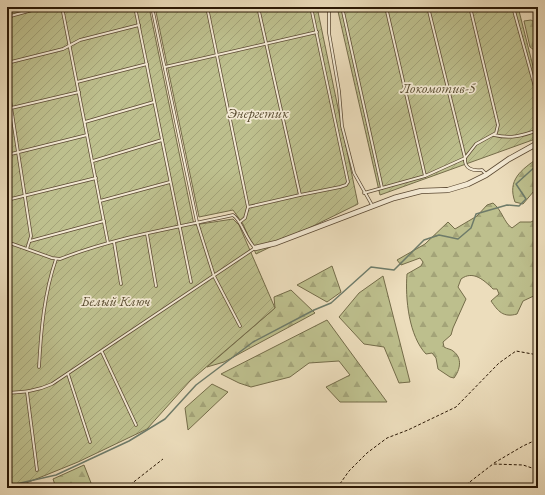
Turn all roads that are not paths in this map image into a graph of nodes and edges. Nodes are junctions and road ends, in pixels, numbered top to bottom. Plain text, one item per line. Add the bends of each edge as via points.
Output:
1 (43, 7) edge
2 (62, 7) edge
3 (135, 7) edge
4 (152, 7) edge
5 (207, 7) edge
6 (258, 7) edge
7 (311, 7) edge
8 (329, 7) edge
9 (342, 7) edge
10 (386, 7) edge
11 (428, 7) edge
12 (470, 7) edge
13 (513, 7) edge
14 (7, 17) edge
15 (139, 25) junction
16 (317, 32) junction
17 (266, 44) junction
18 (70, 46) junction
19 (217, 55) junction
20 (7, 63) edge
21 (147, 64) junction
22 (165, 67) junction
23 (7, 82) edge
24 (77, 82) junction
25 (79, 92) junction
26 (538, 98) edge
27 (154, 102) junction
28 (11, 108) junction
29 (7, 109) edge
30 (85, 122) junction
31 (538, 130) edge
32 (87, 135) junction
33 (494, 136) junction
34 (162, 140) junction
35 (538, 143) edge
36 (18, 153) junction
37 (7, 155) edge
38 (465, 158) junction
39 (93, 161) junction
40 (486, 175) junction
41 (424, 176) junction
42 (96, 178) junction
43 (170, 182) junction
44 (382, 188) junction
45 (364, 193) junction
46 (300, 195) junction
47 (25, 197) junction
48 (7, 200) edge
49 (100, 201) junction
50 (373, 206) junction
51 (248, 207) junction
52 (104, 221) junction
53 (197, 222) junction
54 (240, 222) junction
55 (179, 225) junction
56 (147, 234) junction
57 (30, 241) junction
58 (7, 242) edge
59 (114, 242) junction
60 (108, 243) junction
61 (27, 248) junction
62 (255, 248) junction
63 (56, 259) junction
64 (214, 276) junction
65 (191, 282) dead end
66 (121, 284) dead end
67 (156, 286) dead end
68 (240, 326) dead end
69 (102, 352) junction
70 (40, 367) dead end
71 (68, 374) junction
72 (27, 392) junction
73 (7, 393) edge
74 (136, 424) dead end
75 (90, 442) dead end
76 (37, 470) dead end

1 - 14 lane
2 - 18 lane
3 - 15 lane
4 - 22 lane
5 - 19 lane
6 - 17 lane
7 - 16 lane
8 - 45 lane via 329,33 342,126 354,173
9 - 44 lane
10 - 41 lane
11 - 38 lane
12 - 33 lane via 498,125
13 - 26 lane
15 - 18 lane via 80,40
15 - 21 lane
16 - 17 lane
16 - 46 lane via 348,182 340,187
17 - 19 lane
17 - 46 lane
18 - 20 lane
18 - 24 lane
19 - 22 lane
19 - 51 lane
21 - 24 lane
21 - 27 lane
22 - 53 lane
23 - 28 lane
24 - 25 lane
25 - 28 lane
25 - 30 lane
27 - 30 lane
27 - 34 lane
28 - 29 lane
28 - 36 lane
30 - 32 lane
31 - 33 lane via 518,137
32 - 36 lane
32 - 39 lane
33 - 38 lane via 476,144
34 - 39 lane
34 - 43 lane
35 - 40 street
36 - 37 lane
36 - 47 lane
38 - 40 lane via 468,168 482,170
38 - 41 lane
39 - 42 lane
40 - 50 street via 448,190 421,191
41 - 44 lane
42 - 47 lane
42 - 49 lane
43 - 49 lane
43 - 55 lane
44 - 45 lane
45 - 50 lane
46 - 51 lane
47 - 48 lane
47 - 57 lane
49 - 52 lane
50 - 62 street via 276,243
51 - 54 lane via 245,218
52 - 57 lane
52 - 60 lane
53 - 54 lane via 233,215
53 - 55 lane
53 - 64 lane
54 - 62 lane via 245,235
55 - 56 lane
55 - 65 lane
56 - 59 lane
56 - 67 lane
57 - 61 lane
58 - 61 lane
59 - 60 lane
59 - 66 lane
60 - 63 lane
61 - 63 lane
62 - 64 lane
63 - 70 lane via 45,297 45,314 40,334
64 - 68 lane
64 - 69 lane
69 - 71 lane
69 - 74 lane
71 - 72 lane via 39,390
71 - 75 lane
72 - 73 lane
72 - 76 lane

